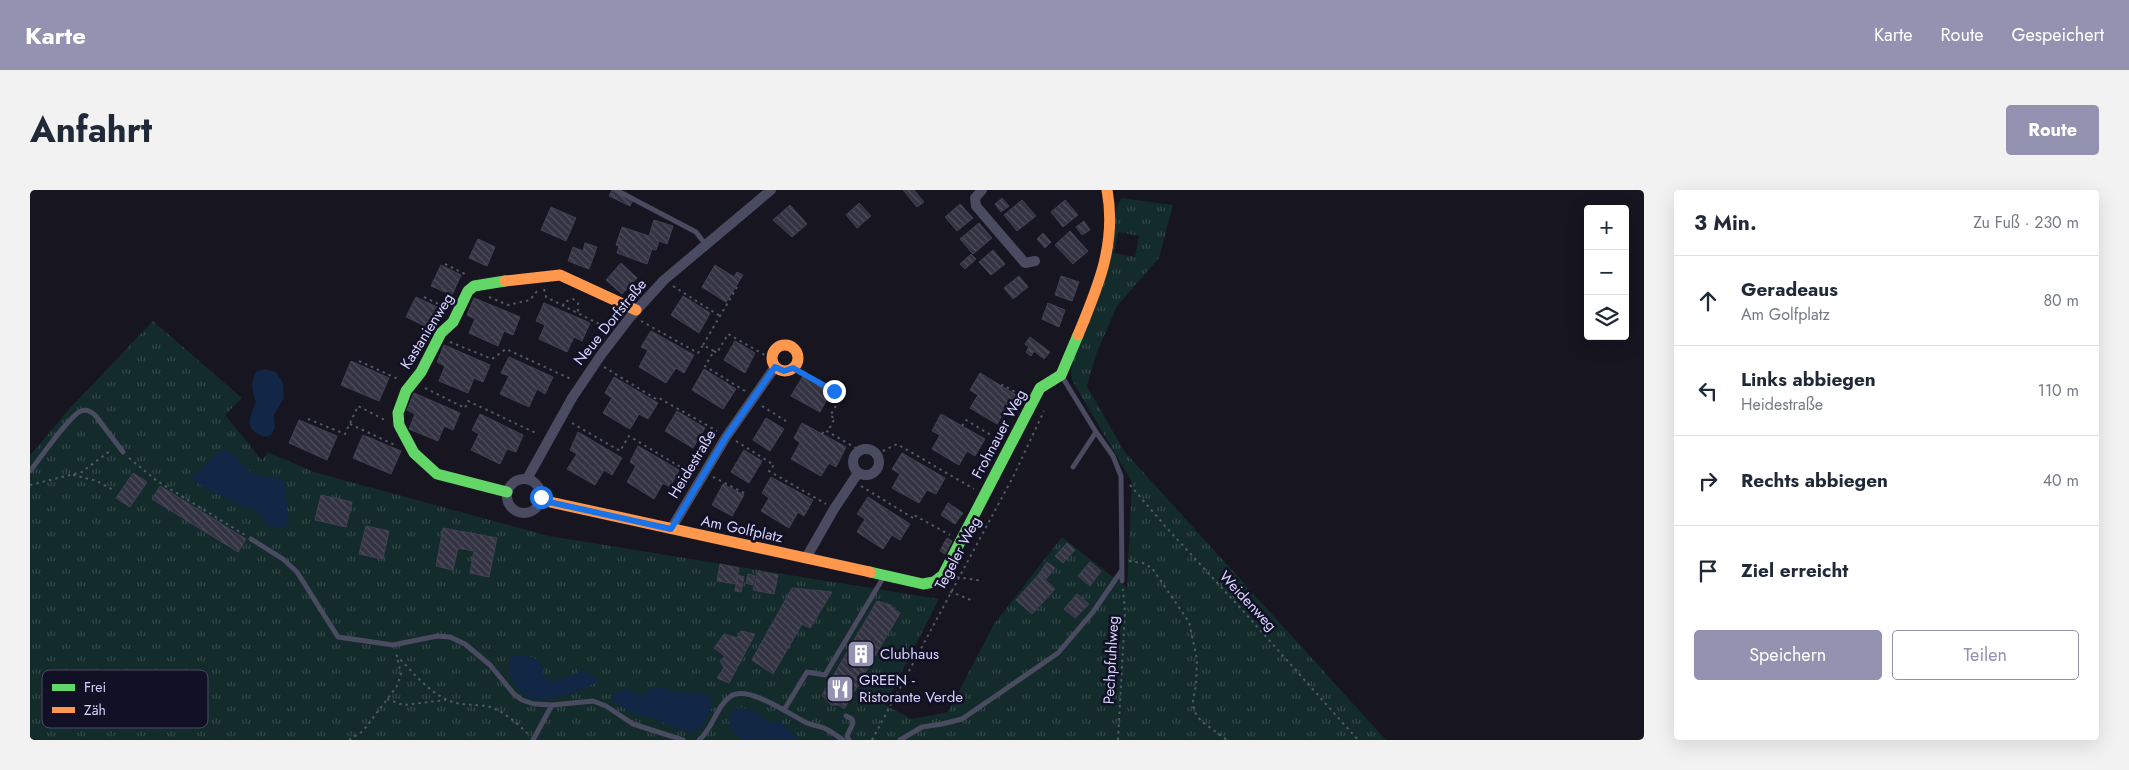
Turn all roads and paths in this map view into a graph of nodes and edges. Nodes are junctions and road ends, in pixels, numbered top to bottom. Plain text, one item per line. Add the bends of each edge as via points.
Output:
1 (616, 190) edge
2 (770, 190) edge
3 (982, 190) edge
4 (1107, 190) edge
5 (706, 245) junction
6 (1034, 262) dead end
7 (445, 264) dead end
8 (542, 276) junction
9 (664, 280) junction
10 (476, 286) junction
11 (737, 287) dead end
12 (545, 290) junction
13 (424, 297) dead end
14 (564, 306) junction
15 (458, 313) junction
16 (577, 313) junction
17 (634, 313) junction
18 (720, 316) junction
19 (617, 334) junction
20 (439, 337) junction
21 (703, 345) junction
22 (714, 351) junction
23 (359, 361) dead end
24 (596, 362) junction
25 (774, 363) junction
26 (793, 368) junction
27 (1061, 375) junction
28 (411, 383) junction
29 (581, 384) junction
30 (1001, 386) dead end
31 (753, 398) junction
32 (1033, 402) junction
33 (1045, 408) dead end
34 (561, 416) junction
35 (308, 419) dead end
36 (789, 423) dead end
37 (350, 424) junction
38 (399, 425) junction
39 (962, 426) dead end
40 (828, 432) junction
41 (1096, 432) junction
42 (822, 434) dead end
43 (404, 436) junction
44 (727, 436) junction
45 (548, 439) junction
46 (1009, 447) junction
47 (859, 450) junction
48 (124, 452) junction
49 (877, 454) junction
50 (1073, 467) dead end
51 (30, 471) edge
52 (71, 475) junction
53 (703, 476) junction
54 (1121, 476) junction
55 (855, 477) junction
56 (527, 479) junction
57 (30, 484) edge
58 (113, 490) dead end
59 (507, 492) junction
60 (746, 494) dead end
61 (984, 495) junction
62 (540, 500) junction
63 (834, 509) junction
64 (671, 529) junction
65 (251, 539) joint
66 (960, 541) junction
67 (806, 558) junction
68 (1128, 561) dead end
69 (1122, 570) junction
70 (885, 575) junction
71 (958, 577) junction
72 (938, 579) junction
73 (983, 581) dead end
74 (1122, 581) joint
75 (950, 592) junction
76 (971, 600) dead end
77 (387, 699) junction
78 (446, 700) junction
79 (552, 705) junction
80 (784, 710) junction
81 (846, 716) dead end
82 (349, 740) edge
83 (534, 740) edge
84 (682, 740) edge
85 (699, 740) edge
86 (843, 740) edge
87 (849, 740) edge
88 (872, 740) edge
89 (900, 740) edge
90 (1118, 740) edge
91 (1227, 740) edge
92 (1358, 740) edge

1 - 5 lane via 696,232
2 - 5 street, Neue Dorfstraße
3 - 6 street via 975,198 976,206 1025,263
4 - 27 street via 1111,212 1108,247 1097,289
5 - 9 street, Neue Dorfstraße
7 - 10 path
8 - 10 street
8 - 12 path
8 - 17 street via 569,278
9 - 17 street, Neue Dorfstraße
9 - 18 path
10 - 12 path via 508,305 530,300 536,292
10 - 15 street, Kastanienweg
11 - 18 path
12 - 14 path via 546,297
13 - 15 path
14 - 16 path
14 - 16 path via 564,302 573,299 578,303
15 - 20 street, Kastanienweg
16 - 19 path
17 - 19 street, Neue Dorfstraße
17 - 21 path via 698,353
18 - 21 path
19 - 24 street, Neue Dorfstraße
20 - 28 street, Kastanienweg via 421,372
20 - 29 path via 492,359 506,349
21 - 22 path
22 - 25 path via 717,353 728,334
22 - 31 path via 705,366
23 - 28 path
24 - 29 street, Neue Dorfstraße
24 - 44 path
25 - 26 street via 784,371
25 - 26 street, Heidestraße via 775,349 788,346 797,355
25 - 31 street, Heidestraße
26 - 40 path via 834,391 840,399 830,416 835,418
27 - 32 street, Frohnauer Weg via 1040,388
27 - 41 lane
28 - 38 street, Kastanienweg via 401,401
28 - 45 path via 465,408 468,400
29 - 34 street, Neue Dorfstraße
30 - 32 path
31 - 36 path
31 - 44 street, Heidestraße
32 - 46 street, Frohnauer Weg
33 - 71 path, Tegeler Weg via 1014,474
34 - 45 street, Neue Dorfstraße
34 - 53 path via 620,451 629,436
35 - 37 path via 345,434
37 - 38 path via 358,406
37 - 43 path via 396,447
38 - 43 street, Kastanienweg
39 - 46 path via 966,420
40 - 42 path via 825,430
40 - 47 path
41 - 50 lane
41 - 54 lane via 1113,456
43 - 59 street, Kastanienweg via 421,461 437,474
44 - 53 street, Heidestraße
44 - 63 path via 774,465 769,471
45 - 56 street, Neue Dorfstraße
46 - 61 street, Frohnauer Weg
47 - 49 street via 869,449
47 - 55 street via 852,462
48 - 51 lane via 95,415 89,410 82,411
48 - 52 path via 107,453 82,472
48 - 65 path via 157,481
49 - 55 street via 876,470 869,475
49 - 61 path via 897,444
52 - 57 path
52 - 58 path via 97,481
53 - 60 path
53 - 64 street, Heidestraße
54 - 69 lane
54 - 92 path, Weidenweg
55 - 63 street
55 - 66 path via 912,518 914,515
56 - 59 street, Neue Dorfstraße via 514,482
56 - 62 street via 538,486
59 - 62 street via 510,506 523,513 534,510
61 - 66 street, Frohnauer Weg
62 - 64 street, Am Golfplatz
63 - 67 street
64 - 67 street, Am Golfplatz
65 - 79 lane via 297,572 338,637 393,645 437,636 450,637 465,644 490,665 522,700
66 - 72 street, Frohnauer Weg
67 - 70 street, Am Golfplatz
68 - 91 path via 1152,568 1189,622 1197,658 1194,711 1201,721
69 - 74 lane
69 - 89 lane via 1058,654 962,719 922,727
70 - 72 street, Am Golfplatz via 923,584
70 - 80 lane via 825,675 807,672
71 - 72 path
71 - 73 path
71 - 75 path, Tegeler Weg
72 - 75 path via 939,587
74 - 90 path, Pechpfuhlweg via 1124,612
75 - 76 path
75 - 88 path, Tegeler Weg
77 - 78 path via 403,706
77 - 78 path via 400,680 396,654
77 - 82 path via 363,731
78 - 83 path via 487,706 507,716
79 - 83 lane
79 - 84 lane via 593,701 633,724
80 - 85 lane via 751,695 738,693 725,703
80 - 86 lane
81 - 87 lane via 854,723

